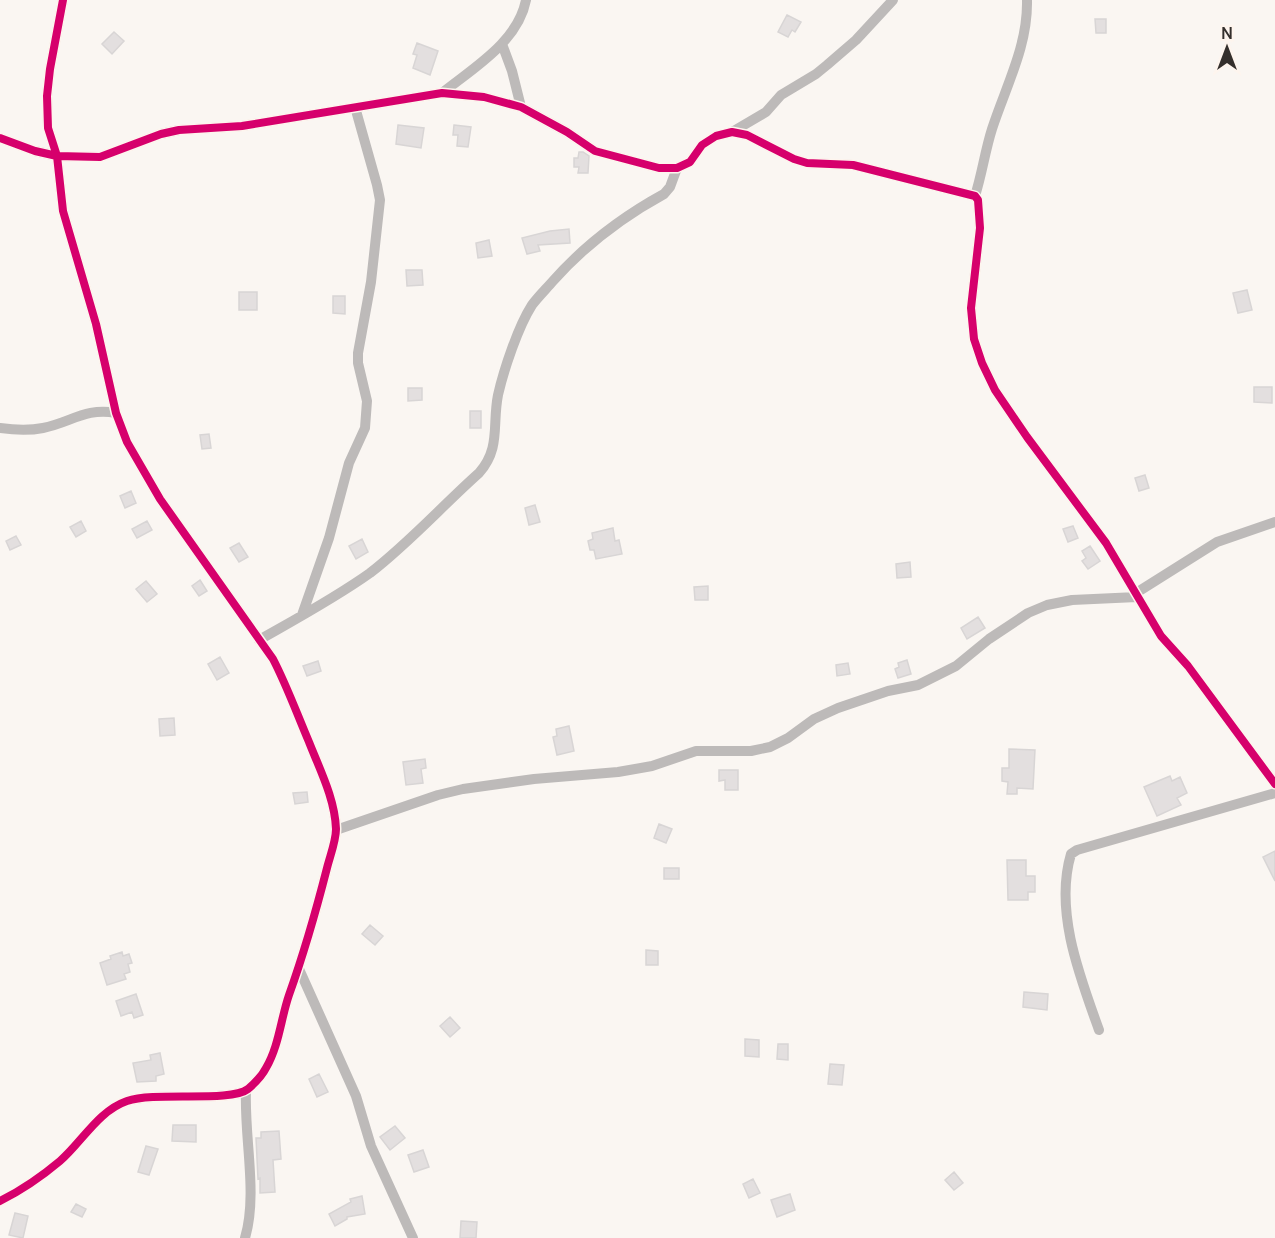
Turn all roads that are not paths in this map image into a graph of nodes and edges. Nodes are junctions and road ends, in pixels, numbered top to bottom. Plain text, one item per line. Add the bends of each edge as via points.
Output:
1 (63, 0) edge
2 (526, 0) edge
3 (893, 0) edge
4 (1027, 0) edge
5 (502, 44) junction
6 (442, 93) junction
7 (355, 107) junction
8 (521, 107) junction
9 (732, 132) junction
10 (0, 138) edge
11 (57, 156) junction
12 (677, 168) junction
13 (975, 196) junction
14 (116, 413) junction
15 (0, 428) edge
16 (1275, 522) edge
17 (1136, 595) junction
18 (303, 615) junction
19 (259, 640) junction
20 (1275, 784) edge
21 (1275, 793) edge
22 (336, 830) junction
23 (299, 969) junction
24 (1099, 1030) dead end
25 (246, 1091) junction
26 (0, 1201) edge
27 (245, 1238) edge
28 (413, 1238) edge

1 - 11 street via 47,96 48,128
2 - 5 street via 519,21
3 - 9 street via 827,65 781,95 766,112
4 - 13 street via 1023,41 986,148
5 - 6 street
5 - 8 street
6 - 7 street
6 - 8 street
7 - 11 street via 242,126 179,130 100,158
7 - 18 street via 380,200 358,353 366,416
8 - 12 street via 595,151 659,168
9 - 12 street via 702,145 690,162
9 - 13 street via 807,163 853,165
10 - 11 street
11 - 14 street via 63,211 96,324
12 - 18 street via 664,194 601,234 533,303 503,377 496,435 487,463 370,572
13 - 17 street via 980,228 972,308 974,339 981,363 1027,437 1106,543
14 - 15 street via 94,411 27,431
14 - 19 street via 160,499
16 - 17 street via 1217,542
17 - 20 street via 1161,636 1188,666
17 - 22 street via 1047,605 989,639 956,666 918,685 838,708 770,747 696,751 652,766 618,772 463,789
18 - 19 street
19 - 22 street via 283,678 329,791
21 - 24 street via 1071,854 1066,883 1070,932 1076,965
22 - 23 street
23 - 25 street via 273,1054 266,1069
23 - 28 street
25 - 26 street via 209,1096 148,1096 126,1101 89,1129 62,1160
25 - 27 street via 251,1189

